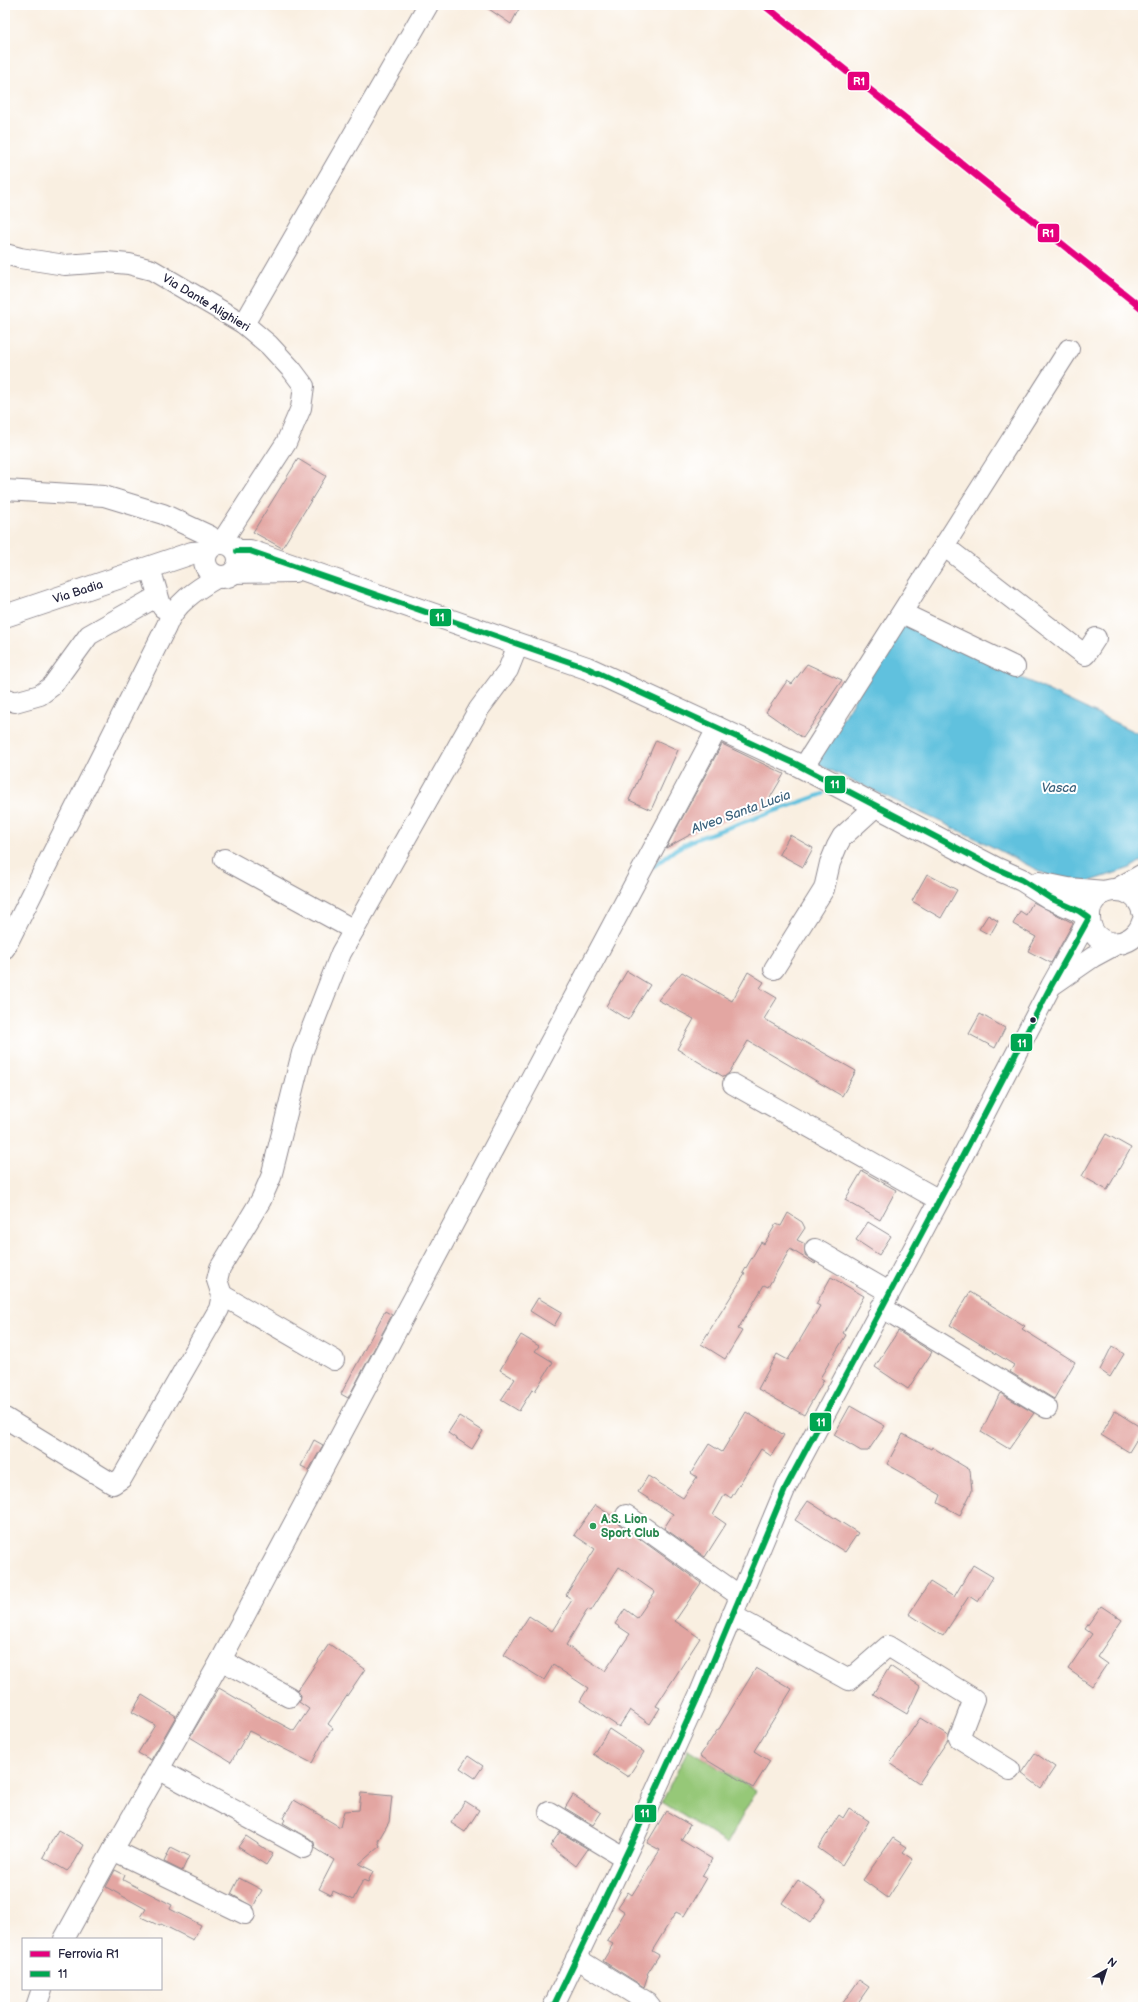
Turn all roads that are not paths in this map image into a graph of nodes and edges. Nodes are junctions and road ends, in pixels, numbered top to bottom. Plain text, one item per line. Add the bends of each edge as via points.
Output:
1 (428, 5) edge
2 (5, 254) edge
3 (244, 324) junction
4 (1069, 349) dead end
5 (5, 490) edge
6 (944, 546) junction
7 (220, 558) junction
8 (150, 568) junction
9 (158, 596) junction
10 (902, 613) junction
11 (5, 616) edge
12 (170, 616) junction
13 (1096, 638) dead end
14 (518, 644) junction
15 (1015, 667) dead end
16 (5, 698) edge
17 (718, 727) junction
18 (803, 768) junction
19 (876, 806) junction
20 (224, 859) dead end
21 (1143, 875) edge
22 (1022, 880) junction
23 (1111, 890) junction
24 (1143, 911) edge
25 (1089, 918) junction
26 (354, 930) junction
27 (1128, 944) edge
28 (5, 948) edge
29 (774, 969) dead end
30 (1051, 986) junction
31 (733, 1084) dead end
32 (939, 1200) junction
33 (815, 1249) dead end
34 (222, 1295) junction
35 (885, 1300) junction
36 (334, 1360) dead end
37 (1046, 1408) dead end
38 (5, 1418) edge
39 (626, 1515) dead end
40 (740, 1596) junction
41 (732, 1615) junction
42 (221, 1660) junction
43 (289, 1697) dead end
44 (160, 1770) junction
45 (1010, 1770) dead end
46 (549, 1812) dead end
47 (304, 1848) dead end
48 (113, 1850) junction
49 (625, 1858) junction
50 (245, 1914) dead end
51 (65, 1938) edge
52 (576, 1958) junction
53 (42, 1990) edge
54 (36, 2007) edge
55 (552, 2007) edge
56 (652, 2007) edge

1 - 3 street
2 - 3 street, Via Dante Alighieri via 65,266 106,262 129,264 146,269 182,287
3 - 7 street, Via Dante Alighieri via 269,345 304,386 302,408 286,443
4 - 6 street
5 - 7 street via 104,496 163,514 210,536
6 - 10 street
6 - 13 street via 1085,654
7 - 8 main road, Via Badia
7 - 12 street
7 - 14 main road, Via Badia via 305,570
8 - 9 street
8 - 11 main road, Via Badia
9 - 12 street via 161,605
9 - 16 street via 89,635 52,686 40,695 15,702
10 - 15 street
10 - 18 street
12 - 28 street
14 - 17 main road, Via Badia via 587,668
14 - 26 street via 508,670 479,709
17 - 18 main road, Via Badia
17 - 42 street
18 - 19 main road, Via Badia
19 - 22 main road, Via Badia
19 - 29 street via 842,837 830,863 824,889
20 - 26 street
21 - 23 main road
22 - 23 main road via 1068,889
22 - 25 main road
23 - 24 main road via 1132,894
23 - 25 main road via 1094,900
24 - 27 main road via 1137,934
25 - 27 main road via 1090,926 1098,937 1104,941
25 - 30 street
26 - 34 street via 340,952 302,1053 271,1177 261,1200 220,1268 217,1280
27 - 30 street via 1094,957
30 - 32 street
31 - 32 street
32 - 35 street
33 - 35 street
34 - 36 street
34 - 38 street via 219,1309 122,1478 113,1484
35 - 37 street
35 - 40 street via 786,1486
39 - 40 street
40 - 41 street
41 - 45 street via 849,1680 888,1646 974,1699 959,1738
41 - 49 street via 700,1695
42 - 43 street
42 - 44 street
44 - 47 street
44 - 48 street
46 - 49 street
48 - 50 street
48 - 51 street
49 - 52 street
52 - 55 street
52 - 56 street
53 - 54 street

